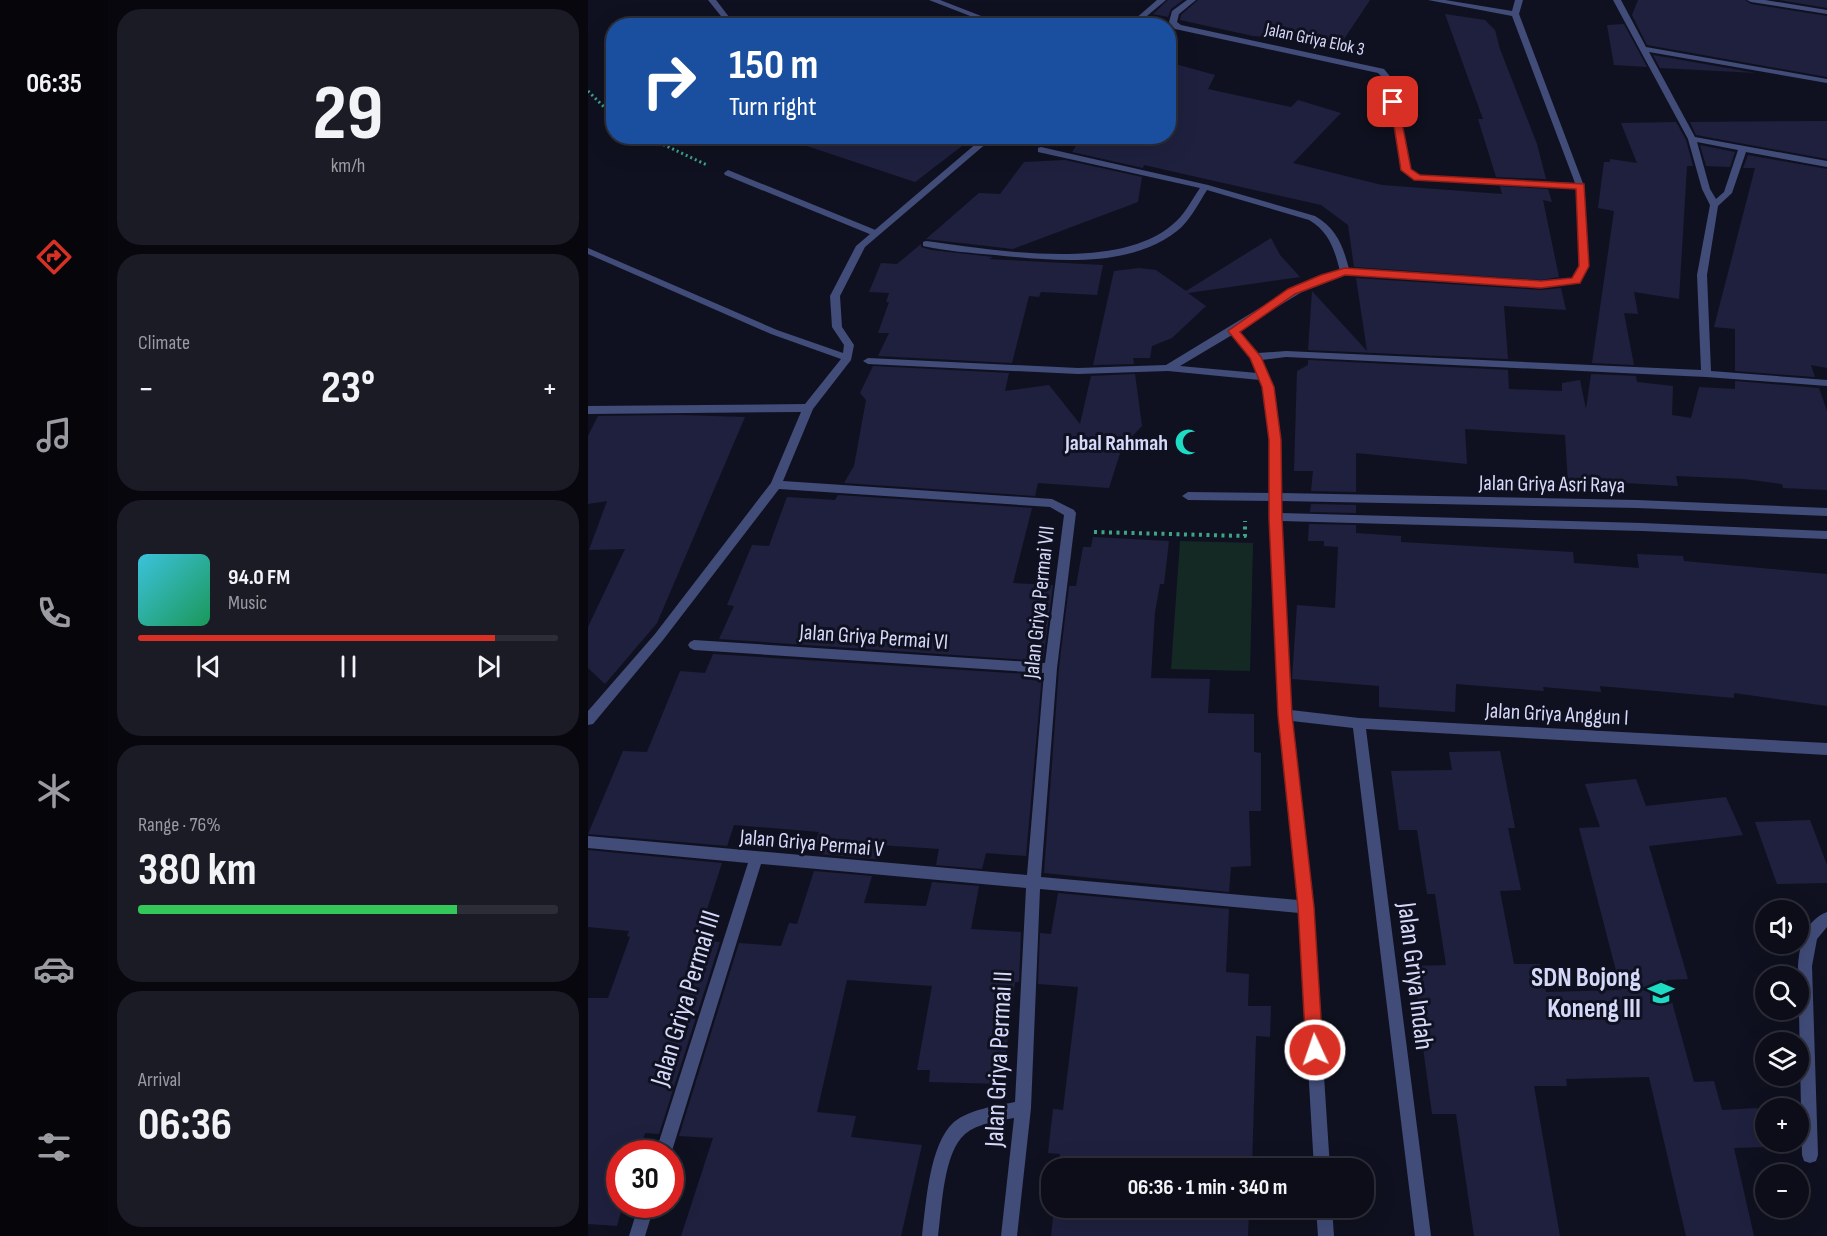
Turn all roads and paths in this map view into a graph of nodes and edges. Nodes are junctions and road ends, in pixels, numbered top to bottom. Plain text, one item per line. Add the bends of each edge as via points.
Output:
1 (712, 0) edge
2 (933, 0) edge
3 (1162, 0) edge
4 (1192, 0) edge
5 (1432, 0) edge
6 (1519, 0) edge
7 (1617, 0) edge
8 (1751, 0) edge
9 (1827, 12) edge
10 (1515, 14) junction
11 (727, 18) edge
12 (982, 18) edge
13 (1140, 18) edge
14 (1174, 18) edge
15 (1176, 25) edge
16 (1643, 49) junction
17 (1827, 81) edge
18 (588, 91) edge
19 (606, 109) edge
20 (1692, 139) junction
21 (658, 144) edge
22 (981, 144) edge
23 (1041, 150) dead end
24 (1743, 150) junction
25 (1827, 164) edge
26 (728, 173) joint
27 (1580, 186) junction
28 (1205, 187) junction
29 (1714, 206) junction
30 (875, 233) junction
31 (927, 244) dead end
32 (588, 251) edge
33 (1345, 272) junction
34 (1234, 331) junction
35 (1255, 357) junction
36 (847, 358) junction
37 (868, 361) dead end
38 (1168, 368) junction
39 (1706, 374) junction
40 (1264, 377) junction
41 (1827, 383) edge
42 (808, 408) junction
43 (588, 410) edge
44 (776, 485) junction
45 (1188, 496) dead end
46 (1275, 497) junction
47 (1637, 504) junction
48 (1827, 512) edge
49 (1275, 518) junction
50 (1245, 520) dead end
51 (1642, 527) junction
52 (1133, 533) dead end
53 (1827, 535) edge
54 (694, 645) dead end
55 (1051, 668) junction
56 (1285, 715) junction
57 (588, 720) edge
58 (1359, 723) junction
59 (1827, 749) edge
60 (588, 842) edge
61 (756, 858) junction
62 (1033, 884) junction
63 (1306, 907) junction
64 (1827, 919) edge
65 (1023, 1108) junction
66 (667, 1140) edge
67 (1810, 1155) dead end
68 (1321, 1158) edge
69 (643, 1218) edge
70 (1325, 1218) edge
71 (637, 1236) edge
72 (930, 1236) edge
73 (1009, 1236) edge
74 (1326, 1236) edge
75 (1423, 1236) edge

1 - 11 street
2 - 12 street
3 - 13 street
4 - 14 street, Jalan Griya Elok 3
5 - 10 street
6 - 10 street
7 - 16 street
8 - 9 street
10 - 27 street
15 - 27 street, Jalan Griya Elok 3 via 1381,71 1389,80 1406,170 1417,178
16 - 17 street
16 - 20 street
18 - 19 path
20 - 24 street
20 - 29 street
21 - 26 path
22 - 30 street
23 - 28 street
24 - 25 street
24 - 29 street via 1728,193
26 - 30 street
27 - 33 street via 1584,266 1576,281 1541,285
28 - 31 street via 1175,228 1155,241 1123,252 1070,256
28 - 33 street via 1326,225
29 - 39 street via 1702,275
30 - 36 street via 861,246 835,296 837,327 849,345
32 - 36 street via 774,332
33 - 34 street via 1292,292
34 - 35 street
34 - 38 street
35 - 39 street via 1286,354
35 - 40 street
36 - 42 street
37 - 38 street via 1078,371
38 - 40 street
39 - 41 street
40 - 46 street via 1275,440
42 - 43 street
42 - 44 street
44 - 55 street, Jalan Griya Permai VII via 1052,503 1065,509 1070,513
44 - 57 street via 659,637
45 - 46 street, Jalan Griya Asri Raya
46 - 47 street, Jalan Griya Asri Raya
46 - 49 street
47 - 48 street, Jalan Griya Asri Raya
47 - 51 street
49 - 51 street, Jalan Griya Asri Raya
49 - 56 street
50 - 52 path via 1245,536
51 - 53 street, Jalan Griya Asri Raya
54 - 55 street, Jalan Griya Permai VI
55 - 62 street, Jalan Griya Permai VII
56 - 58 street, Jalan Griya Anggun I
56 - 63 street
58 - 59 street, Jalan Griya Anggun I
58 - 75 street, Jalan Griya Indah
60 - 61 street, Jalan Griya Permai V
61 - 62 street, Jalan Griya Permai V
61 - 66 street, Jalan Griya Permai III
62 - 63 street, Jalan Griya Permai V
62 - 65 street, Jalan Griya Permai II
63 - 68 street
64 - 67 street via 1808,939 1805,966
65 - 72 street via 960,1129 941,1167
65 - 73 street, Jalan Griya Permai II
69 - 71 street
70 - 74 street

